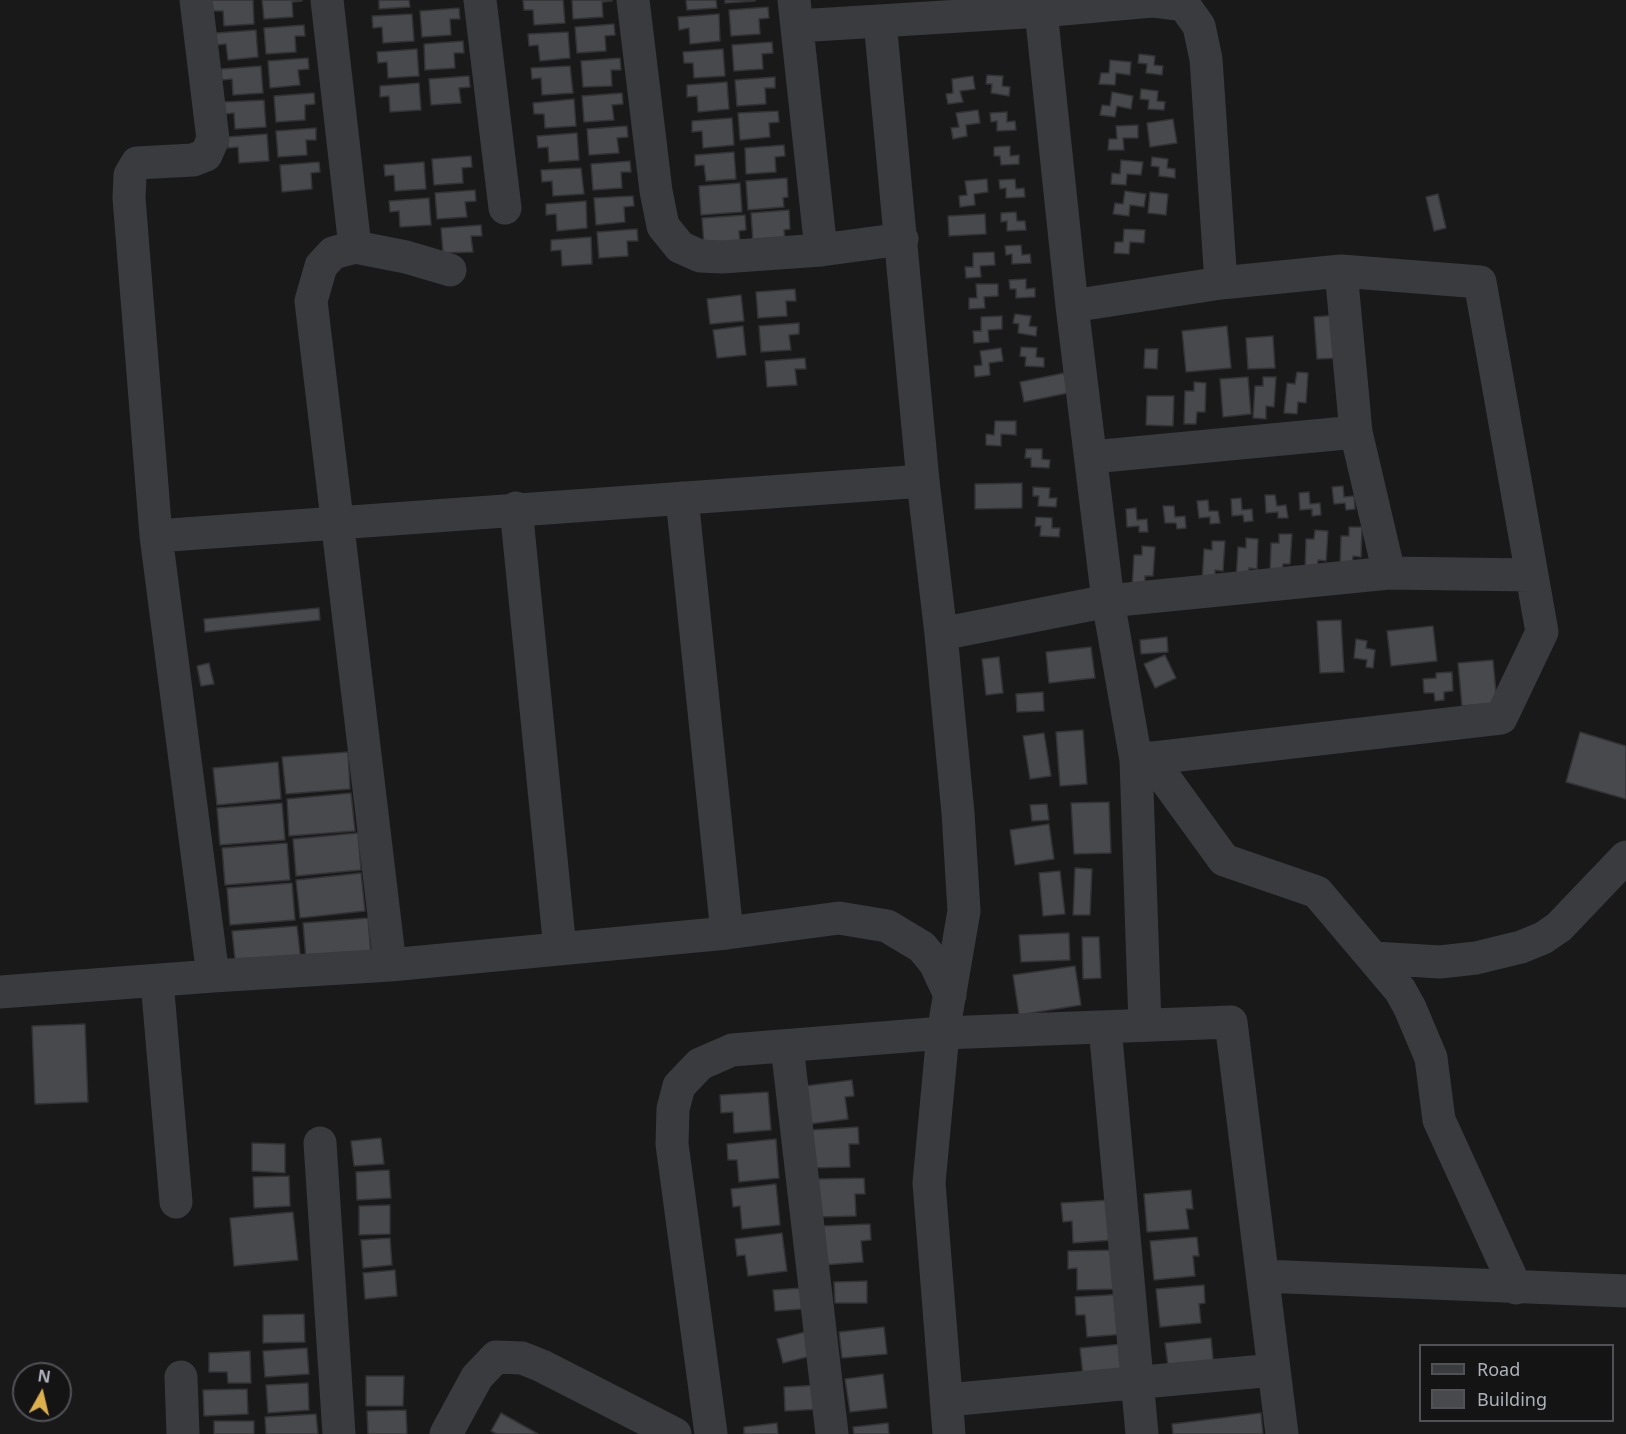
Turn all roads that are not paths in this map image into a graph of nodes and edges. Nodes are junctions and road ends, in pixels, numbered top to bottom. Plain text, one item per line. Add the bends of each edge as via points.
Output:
1 (196, 0) edge
2 (327, 0) edge
3 (480, 0) edge
4 (633, 0) edge
5 (1041, 11) junction
6 (796, 13) edge
7 (880, 21) junction
8 (505, 208) dead end
9 (902, 239) junction
10 (355, 247) junction
11 (821, 250) junction
12 (450, 270) dead end
13 (1341, 271) junction
14 (1221, 283) junction
15 (1072, 306) junction
16 (1356, 432) junction
17 (1092, 457) junction
18 (923, 481) junction
19 (682, 498) junction
20 (516, 508) junction
21 (337, 522) junction
22 (156, 536) junction
23 (1389, 573) junction
24 (1532, 575) junction
25 (1108, 601) junction
26 (941, 634) junction
27 (1143, 759) junction
28 (1626, 857) edge
29 (727, 933) junction
30 (560, 949) junction
31 (1374, 958) junction
32 (390, 965) junction
33 (213, 976) junction
34 (156, 981) junction
35 (0, 992) edge
36 (950, 995) junction
37 (1145, 1025) junction
38 (1105, 1027) junction
39 (943, 1033) junction
40 (787, 1046) junction
41 (320, 1143) dead end
42 (176, 1202) dead end
43 (1263, 1276) junction
44 (1516, 1288) junction
45 (1626, 1291) edge
46 (1274, 1370) junction
47 (181, 1377) dead end
48 (1137, 1382) junction
49 (947, 1400) junction
50 (183, 1434) edge
51 (339, 1434) edge
52 (446, 1434) edge
53 (675, 1434) edge
54 (711, 1434) edge
55 (832, 1434) edge
56 (949, 1434) edge
57 (1142, 1434) edge
58 (1282, 1434) edge

1 - 22 street via 213,139 206,155 193,160 137,163 130,175
2 - 10 street
3 - 8 street
4 - 11 street via 663,225 680,246 700,256
5 - 7 street
5 - 14 street via 1152,1 1184,5 1199,26 1206,59
5 - 15 street
6 - 7 street
6 - 11 street
7 - 9 street
9 - 11 street
9 - 18 street
10 - 12 street
10 - 21 street via 333,253 321,266 311,301
13 - 14 street
13 - 16 street
13 - 24 street via 1480,282
14 - 15 street
15 - 17 street
16 - 17 street
16 - 23 street
17 - 25 street
18 - 19 street
18 - 26 street
19 - 20 street
19 - 29 street
20 - 21 street
20 - 30 street
21 - 22 street
21 - 32 street
22 - 33 street
23 - 24 street
23 - 25 street
24 - 27 street via 1542,632 1501,718
25 - 26 street
25 - 27 street
26 - 36 street via 964,911
27 - 31 street via 1224,860 1317,892
27 - 37 street
28 - 31 street via 1559,927 1521,947 1440,962
29 - 30 street
29 - 36 street via 839,918 887,926 922,947 935,963
30 - 32 street
31 - 44 street via 1410,1008 1431,1058 1439,1120
32 - 33 street
33 - 34 street
34 - 35 street
34 - 42 street
36 - 39 street
37 - 38 street
37 - 43 street via 1231,1022
38 - 39 street
38 - 48 street
39 - 40 street
39 - 49 street via 929,1183
40 - 54 street via 732,1050 700,1064 679,1086 673,1109 672,1143
40 - 55 street
41 - 51 street
43 - 44 street
43 - 46 street
44 - 45 street
46 - 48 street
46 - 58 street
47 - 50 street
48 - 49 street
48 - 57 street
49 - 56 street
52 - 53 street via 477,1377 496,1357 522,1358 542,1366

